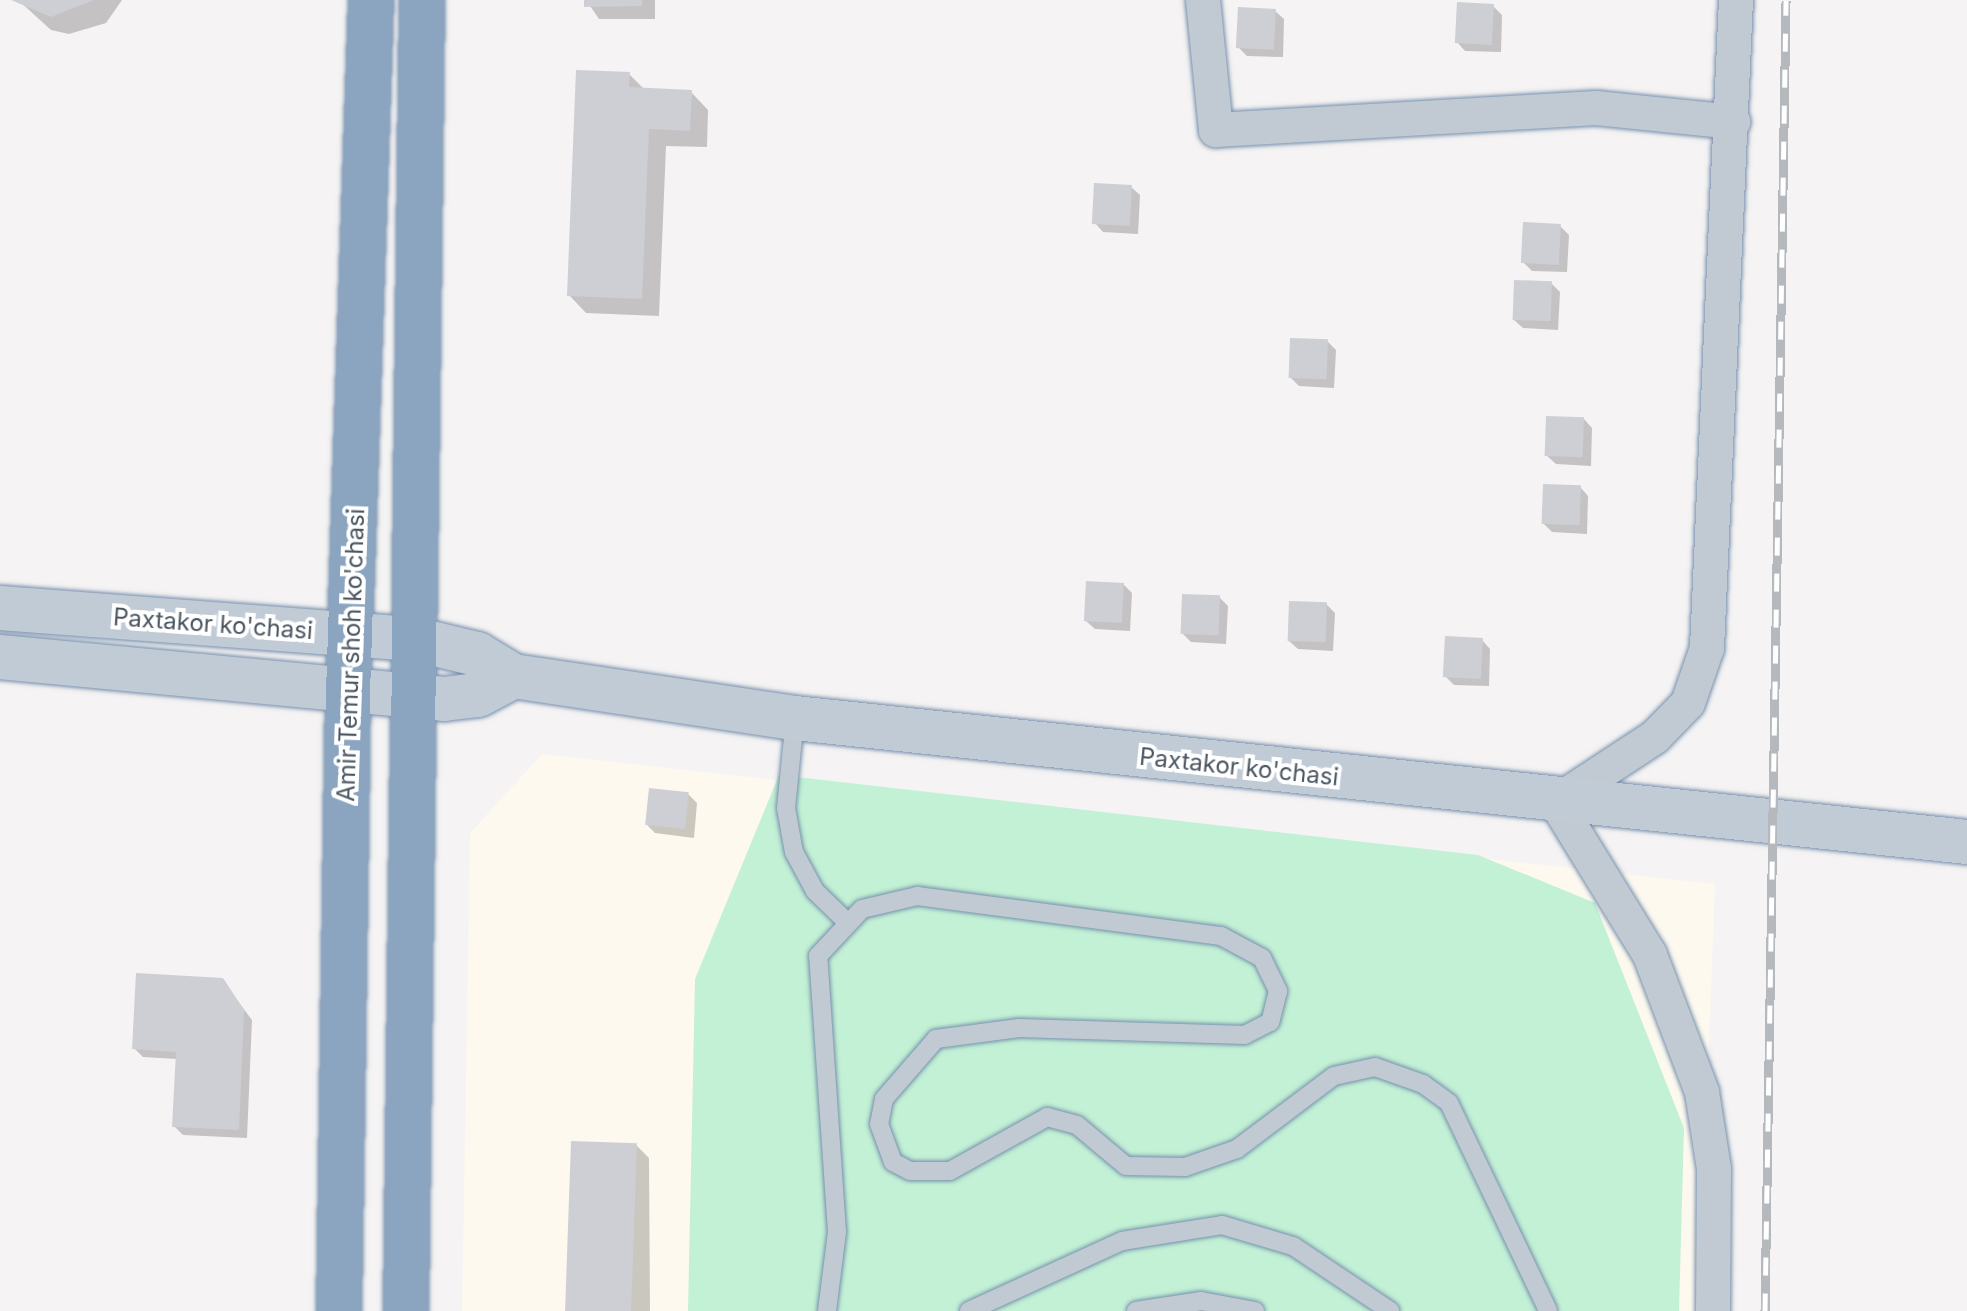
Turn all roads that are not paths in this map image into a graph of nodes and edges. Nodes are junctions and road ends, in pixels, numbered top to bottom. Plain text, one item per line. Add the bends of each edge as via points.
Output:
1 (371, 0) edge
2 (422, 0) edge
3 (1203, 0) edge
4 (1736, 0) edge
5 (1733, 122) junction
6 (0, 608) edge
7 (351, 634) junction
8 (414, 639) junction
9 (0, 657) edge
10 (513, 676) junction
11 (348, 693) junction
12 (415, 698) junction
13 (795, 718) junction
14 (1556, 802) junction
15 (1967, 842) edge
16 (846, 921) junction
17 (339, 1311) edge
18 (406, 1311) edge
19 (827, 1311) edge
20 (969, 1311) edge
21 (1136, 1311) edge
22 (1255, 1311) edge
23 (1390, 1311) edge
24 (1548, 1311) edge
25 (1713, 1311) edge

1 - 7 highway, Amir Temur shoh ko'chasi
2 - 8 highway
3 - 5 street via 1216,130 1596,108
4 - 5 street
5 - 14 street via 1707,648 1688,703 1655,737
6 - 7 main road, Paxtakor ko'chasi
7 - 8 main road, Paxtakor ko'chasi
7 - 11 highway, Amir Temur shoh ko'chasi
8 - 10 main road, Paxtakor ko'chasi via 477,654
8 - 12 highway
9 - 11 main road
10 - 12 main road via 478,695
10 - 13 main road, Paxtakor ko'chasi
11 - 12 main road
11 - 17 highway, Amir Temur shoh ko'chasi
12 - 18 highway
13 - 14 main road, Paxtakor ko'chasi
13 - 16 lane via 786,793 794,852 815,891
14 - 15 main road, Paxtakor ko'chasi
14 - 25 street via 1650,955 1702,1092 1714,1169
16 - 19 lane via 818,956 815,973 837,1232
16 - 24 lane via 886,899 949,898 1221,936 1245,944 1273,971 1278,991 1270,1022 1245,1035 1019,1028 936,1039 897,1076 879,1124 893,1162 910,1171 950,1171 1047,1117 1077,1125 1126,1166 1185,1167 1237,1149 1334,1076 1375,1067 1423,1084 1449,1103
20 - 23 lane via 1122,1241 1222,1225 1293,1246
21 - 22 lane via 1201,1301

